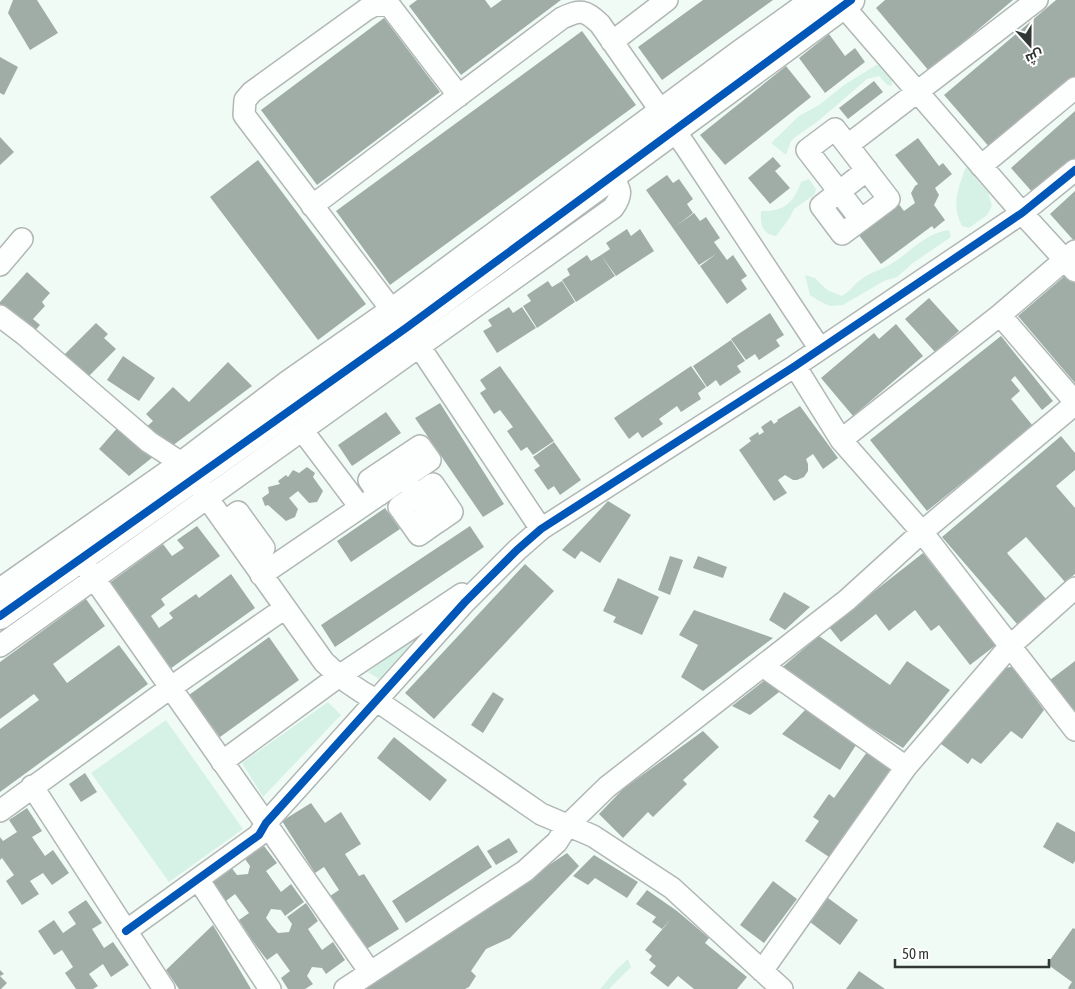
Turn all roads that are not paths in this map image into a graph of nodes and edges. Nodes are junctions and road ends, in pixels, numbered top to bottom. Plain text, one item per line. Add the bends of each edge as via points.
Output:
1 (667, 0) edge
2 (815, 0) edge
3 (1037, 0) edge
4 (844, 2) edge
5 (612, 42) junction
6 (1075, 88) edge
7 (918, 91) junction
8 (459, 96) junction
9 (668, 121) junction
10 (848, 145) junction
11 (982, 166) junction
12 (867, 170) junction
13 (1075, 170) edge
14 (839, 192) junction
15 (312, 206) junction
16 (1022, 213) junction
17 (22, 239) dead end
18 (1072, 261) edge
19 (0, 265) edge
20 (1000, 314) junction
21 (0, 316) edge
22 (406, 328) junction
23 (820, 350) junction
24 (795, 366) junction
25 (1075, 403) edge
26 (302, 430) junction
27 (841, 440) junction
28 (410, 466) junction
29 (195, 481) junction
30 (374, 487) junction
31 (360, 507) junction
32 (436, 523) dead end
33 (541, 529) junction
34 (922, 532) junction
35 (256, 566) junction
36 (87, 569) junction
37 (498, 570) junction
38 (1074, 589) edge
39 (0, 592) edge
40 (285, 608) junction
41 (0, 616) edge
42 (0, 646) edge
43 (1010, 646) junction
44 (763, 666) junction
45 (339, 676) junction
46 (170, 688) junction
47 (376, 700) junction
48 (1075, 730) edge
49 (222, 762) junction
50 (906, 767) junction
51 (32, 786) junction
52 (0, 811) edge
53 (266, 823) junction
54 (567, 826) junction
55 (198, 879) junction
56 (126, 931) junction
57 (762, 971) junction
58 (370, 972) junction
59 (164, 989) edge
60 (270, 989) edge
61 (345, 989) edge
62 (782, 989) edge

1 - 5 street
2 - 9 street
3 - 7 street
4 - 7 street
4 - 9 street
5 - 8 street via 589,14 576,11 562,18
5 - 9 street
6 - 11 street
7 - 10 street
7 - 11 street
8 - 15 street
8 - 15 street via 390,6 377,4 252,92 245,100 244,115
9 - 22 street
9 - 22 street via 611,176
9 - 23 street
10 - 12 street
10 - 14 street via 835,129 807,150
11 - 16 street
12 - 14 street
12 - 14 street via 889,198 861,220
13 - 16 street
15 - 22 street
16 - 18 street
16 - 23 street
17 - 19 street
18 - 20 street
20 - 25 street
20 - 27 street
21 - 29 street
22 - 26 street
22 - 29 street via 287,385
22 - 33 street
23 - 24 street
24 - 27 street
24 - 33 street
25 - 34 street
26 - 29 street
26 - 31 street
27 - 34 street
28 - 30 street
28 - 30 street via 401,444 362,470
28 - 32 street via 416,496 433,484 452,512
29 - 35 street
29 - 36 street
29 - 39 street
30 - 31 street
31 - 35 street
33 - 37 street
34 - 43 street
34 - 44 street via 847,600
35 - 40 street
36 - 41 street
36 - 42 street
36 - 46 street
37 - 45 street
37 - 47 street
38 - 43 street
40 - 45 street via 324,662
40 - 46 street
43 - 48 street
43 - 50 street
44 - 50 street
44 - 54 street via 607,787
45 - 47 street
45 - 49 street
46 - 49 street
46 - 51 street
47 - 53 street
47 - 54 street via 540,814
49 - 53 street
50 - 57 street
51 - 52 street
51 - 56 street
53 - 55 street via 259,835
53 - 58 street
54 - 57 street via 593,836 672,888
54 - 58 street via 557,842 525,871
55 - 56 street
55 - 60 street
56 - 59 street
57 - 62 street
58 - 61 street

